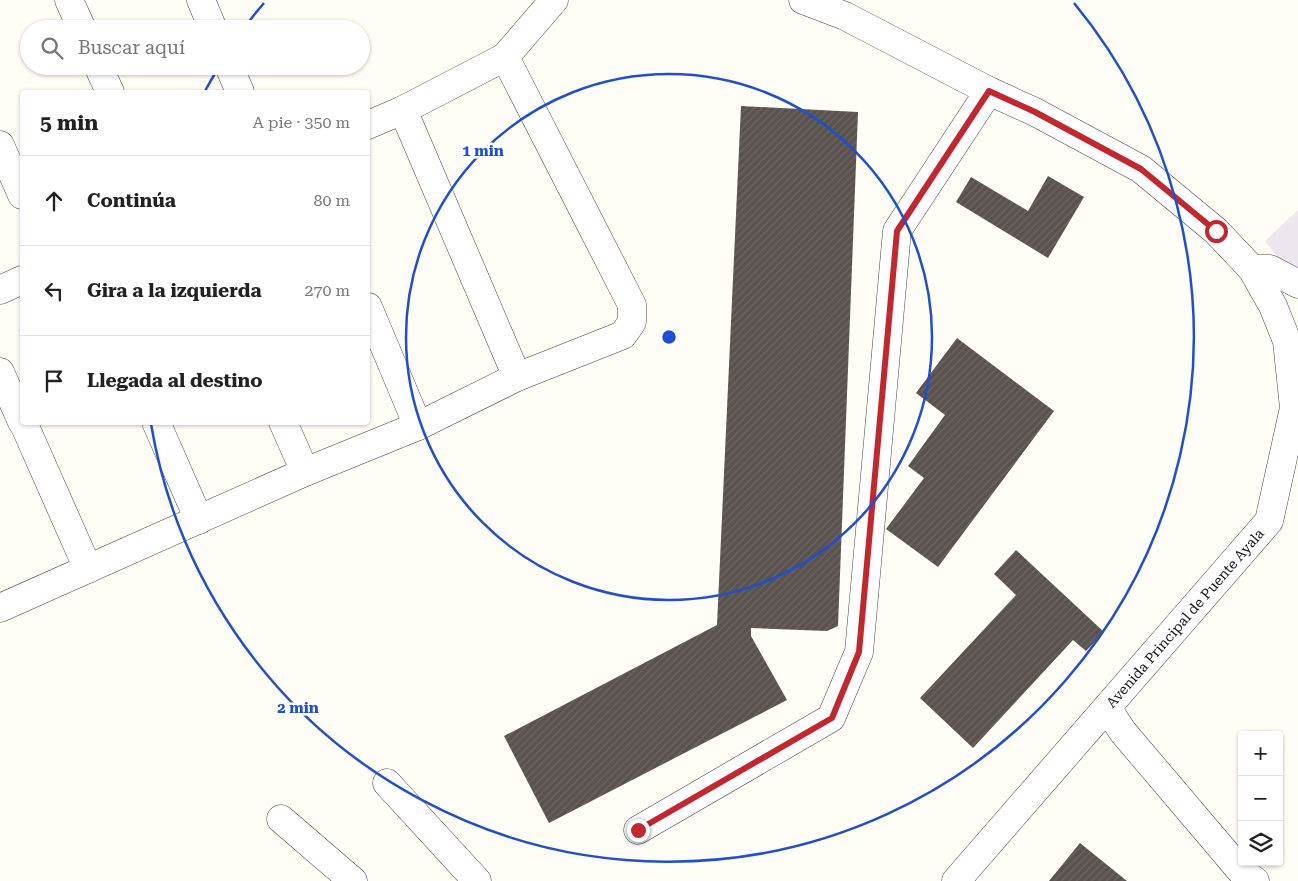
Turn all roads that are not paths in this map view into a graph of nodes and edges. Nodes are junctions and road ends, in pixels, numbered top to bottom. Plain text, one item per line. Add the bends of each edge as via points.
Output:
1 (69, 0) edge
2 (201, 0) edge
3 (554, 0) edge
4 (803, 0) edge
5 (78, 20) edge
6 (209, 20) edge
7 (506, 58) junction
8 (102, 75) edge
9 (233, 75) edge
10 (109, 90) edge
11 (239, 90) edge
12 (989, 91) junction
13 (403, 110) junction
14 (370, 124) edge
15 (0, 145) edge
16 (20, 190) edge
17 (1252, 270) junction
18 (20, 281) edge
19 (1298, 284) edge
20 (0, 290) edge
21 (370, 312) edge
22 (1292, 346) edge
23 (0, 372) edge
24 (517, 377) junction
25 (20, 415) edge
26 (24, 425) edge
27 (157, 425) edge
28 (284, 425) edge
29 (418, 426) junction
30 (305, 472) junction
31 (199, 520) junction
32 (88, 569) junction
33 (0, 608) edge
34 (1107, 708) junction
35 (387, 783) dead end
36 (281, 819) dead end
37 (638, 830) dead end
38 (956, 880) edge
39 (352, 881) edge
40 (477, 881) edge
41 (1255, 881) edge

1 - 5 street
2 - 6 street
3 - 7 street
4 - 12 street, Avenida Principal de Puente Ayala via 845,16
7 - 13 street
7 - 24 street via 632,305 632,322 623,335
8 - 10 street
9 - 11 street
12 - 17 street, Avenida Principal de Puente Ayala via 1141,169 1216,231
12 - 37 street via 897,231 859,652 832,718
13 - 14 street
13 - 24 street
15 - 16 street
17 - 19 street via 1270,269
17 - 22 street, Avenida Principal de Puente Ayala
18 - 20 street
21 - 29 street
22 - 34 street, Avenida Principal de Puente Ayala via 1294,408 1270,521
23 - 25 street
24 - 29 street
26 - 32 street
27 - 31 street
28 - 30 street
29 - 30 street
30 - 31 street
31 - 32 street
32 - 33 street
34 - 38 street, Avenida Principal de Puente Ayala
34 - 41 street via 1123,732 1223,849
35 - 40 street
36 - 39 street

